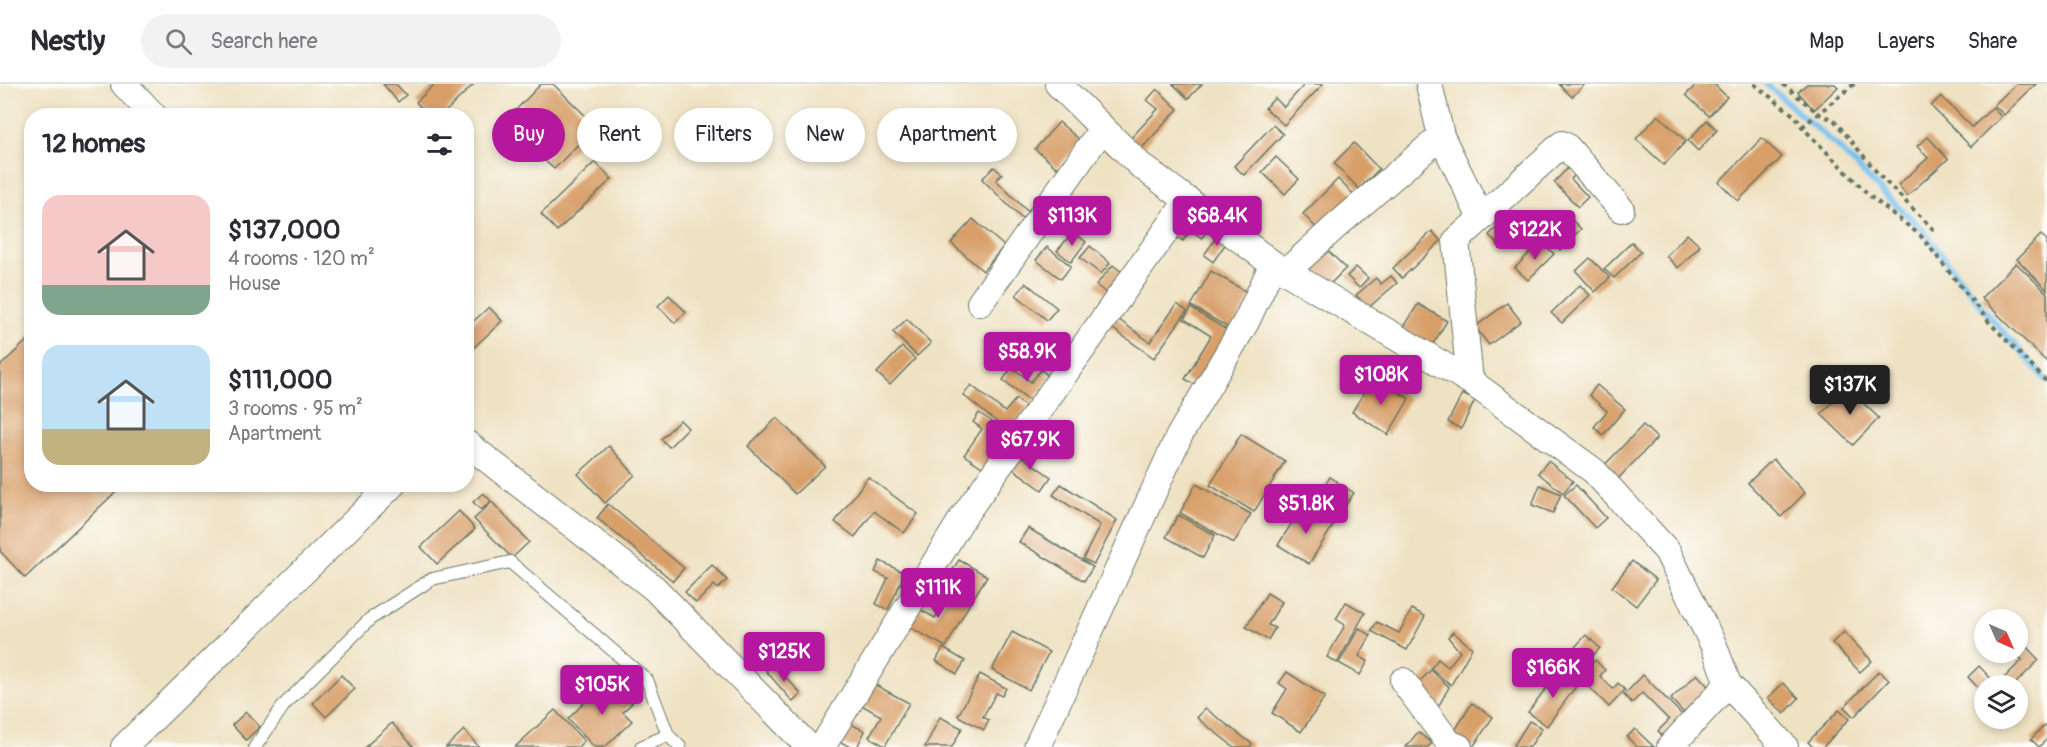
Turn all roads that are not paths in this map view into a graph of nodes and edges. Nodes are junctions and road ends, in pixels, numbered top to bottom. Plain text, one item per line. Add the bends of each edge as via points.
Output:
1 (124, 84) edge
2 (1429, 84) edge
3 (1060, 85) edge
4 (146, 108) edge
5 (1102, 129) junction
6 (1441, 136) junction
7 (1188, 200) junction
8 (1621, 209) dead end
9 (1481, 218) junction
10 (1280, 268) junction
11 (980, 303) dead end
12 (1470, 381) junction
13 (474, 449) edge
14 (385, 492) edge
15 (1403, 681) dead end
16 (1728, 684) junction
17 (668, 735) junction
18 (1451, 746) edge
19 (124, 747) edge
20 (255, 747) edge
21 (641, 747) edge
22 (680, 747) edge
23 (809, 747) edge
24 (822, 747) edge
25 (1037, 747) edge
26 (1670, 747) edge
27 (1785, 747) edge

1 - 4 street
2 - 6 street
3 - 5 street
5 - 7 street via 1140,165
5 - 11 street
6 - 9 street
6 - 10 street via 1335,227
7 - 10 street
7 - 24 street via 963,517
8 - 9 street via 1562,144
9 - 12 street via 1456,241
10 - 12 street
10 - 25 street via 1179,436
12 - 16 street via 1594,471 1667,551 1714,646
13 - 23 street via 654,588
14 - 19 street
15 - 18 street
16 - 26 street
16 - 27 street
17 - 20 lane via 647,680 510,562 432,579 370,619 284,705
17 - 21 lane
17 - 22 lane

